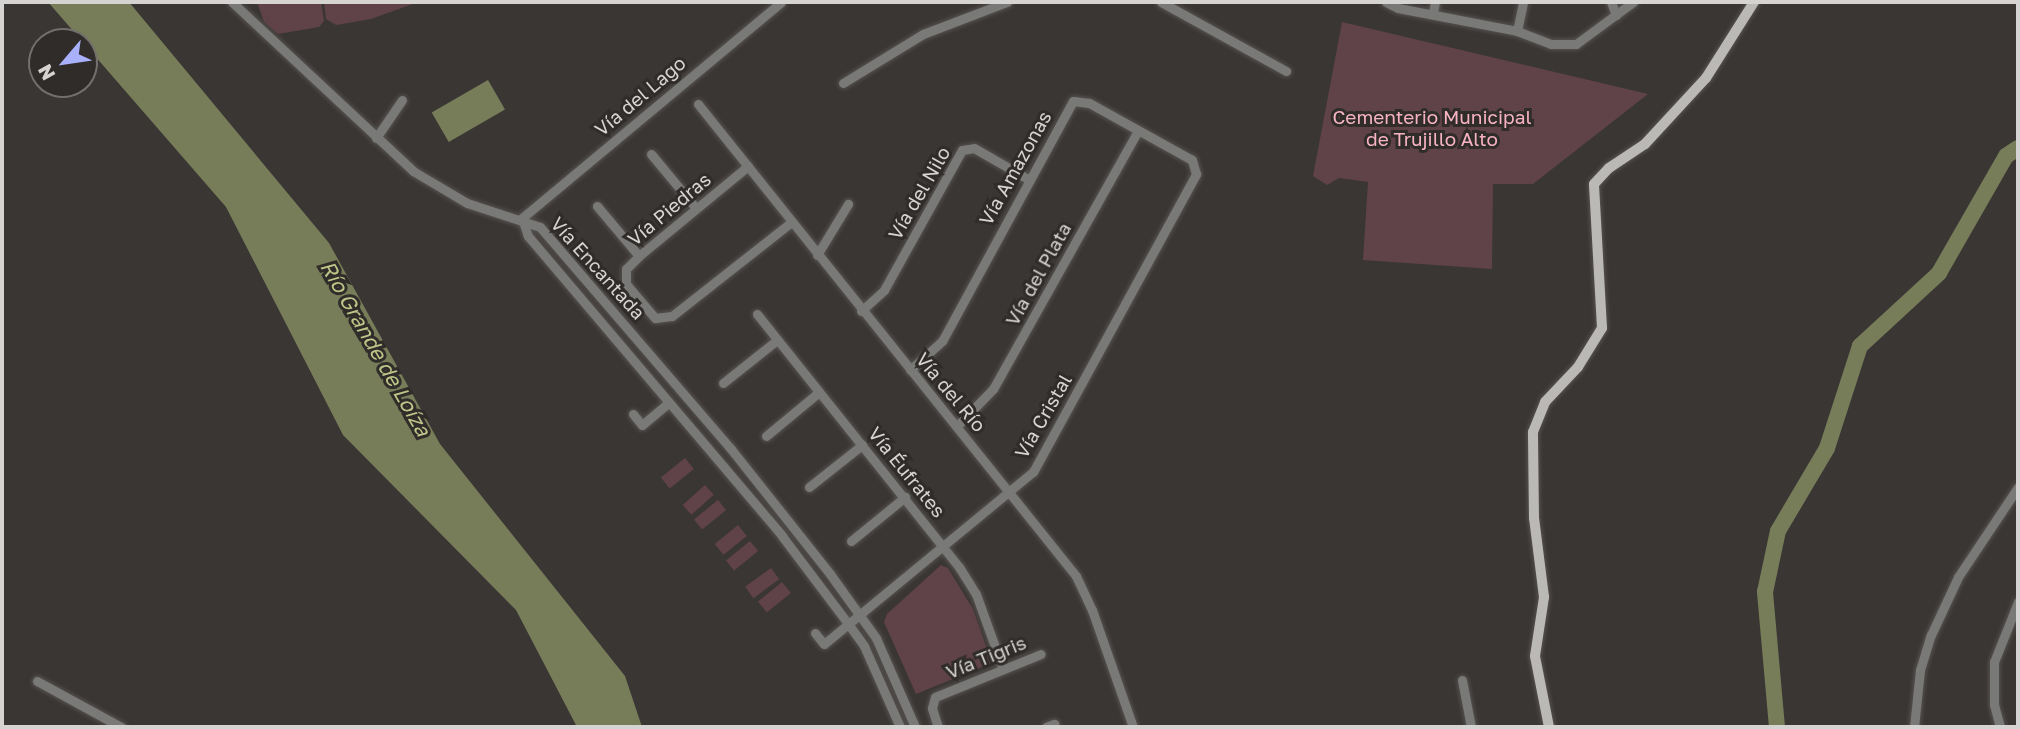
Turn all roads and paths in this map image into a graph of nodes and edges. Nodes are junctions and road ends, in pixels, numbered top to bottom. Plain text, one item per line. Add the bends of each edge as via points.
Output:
1 (232, 2) edge
2 (781, 2) edge
3 (1007, 2) edge
4 (1386, 2) edge
5 (1435, 2) edge
6 (1523, 2) edge
7 (1611, 2) edge
8 (1633, 2) edge
9 (1754, 2) edge
10 (1166, 3) edge
11 (1433, 13) junction
12 (1616, 15) junction
13 (1517, 31) junction
14 (1286, 71) dead end
15 (843, 83) dead end
16 (402, 100) dead end
17 (698, 104) dead end
18 (1138, 131) junction
19 (376, 138) junction
20 (651, 154) dead end
21 (748, 166) junction
22 (1194, 168) joint
23 (1028, 179) junction
24 (848, 204) dead end
25 (597, 206) dead end
26 (696, 208) junction
27 (522, 218) junction
28 (790, 223) junction
29 (817, 255) junction
30 (639, 256) junction
31 (862, 311) junction
32 (757, 314) dead end
33 (777, 340) junction
34 (910, 370) junction
35 (723, 383) dead end
36 (819, 392) junction
37 (669, 402) junction
38 (633, 414) dead end
39 (957, 426) junction
40 (766, 436) dead end
41 (862, 445) junction
42 (2018, 487) edge
43 (809, 488) dead end
44 (1011, 492) junction
45 (905, 497) junction
46 (851, 541) dead end
47 (943, 545) junction
48 (2018, 602) edge
49 (860, 615) junction
50 (849, 625) junction
51 (815, 633) dead end
52 (1041, 654) dead end
53 (1003, 669) junction
54 (1462, 680) dead end
55 (37, 681) dead end
56 (121, 727) edge
57 (900, 727) edge
58 (915, 727) edge
59 (938, 727) edge
60 (1133, 727) edge
61 (1471, 727) edge
62 (1549, 727) edge
63 (1914, 727) edge
64 (2000, 727) edge

1 - 19 street
2 - 27 street, Vía del Lago
3 - 15 street via 923,34
4 - 11 street
5 - 11 street
6 - 13 street
7 - 12 street
8 - 12 street
9 - 62 main road via 1706,78 1645,144 1594,184 1602,328 1578,367 1545,402 1533,432 1534,518 1544,597 1535,656
10 - 14 street
11 - 13 street
12 - 13 street via 1576,44 1550,44
16 - 19 street
17 - 21 street, Vía del Río
18 - 22 street, Vía Amazonas via 1192,160
18 - 23 street, Vía Amazonas via 1089,103 1073,101
18 - 39 street, Vía del Plata via 993,389
19 - 27 street via 413,170 467,203
20 - 26 street
21 - 26 street, Vía Piedras
21 - 28 street, Vía del Río
22 - 44 street, Vía Cristal via 1196,174 1033,472
23 - 31 street, Vía del Nilo via 974,148 962,150 884,290
23 - 34 street, Vía Amazonas via 942,341
24 - 29 street
25 - 30 street
26 - 30 street, Vía Piedras
27 - 37 street, Vía Encantada via 528,236
27 - 49 street, Vía Encantada via 540,227 628,326
28 - 29 street, Vía del Río
28 - 30 street, Vía Piedras via 672,316 655,318 626,284 626,269
29 - 31 street, Vía del Río
31 - 34 street, Vía del Río
32 - 33 street, Vía Éufrates
33 - 35 street
33 - 36 street, Vía Éufrates
34 - 39 street, Vía del Río
36 - 40 street
36 - 41 street, Vía Éufrates
37 - 38 street via 642,425
37 - 50 street, Vía Encantada via 782,536
39 - 44 street, Vía del Río
41 - 43 street
41 - 45 street, Vía Éufrates
42 - 63 street via 1958,577 1931,635 1920,670
44 - 47 street, Vía Cristal
44 - 60 street, Vía del Río via 1076,576
45 - 46 street
45 - 47 street, Vía Éufrates
47 - 49 street, Vía Cristal
47 - 53 street, Vía Éufrates via 976,594
48 - 64 street via 1994,662 1994,705
49 - 50 street, Vía Cristal
49 - 58 street, Vía Encantada via 876,638
50 - 51 street, Vía Cristal via 824,644
50 - 57 street, Vía Encantada via 864,646
52 - 53 street, Vía Tigris
53 - 59 street, Vía Tigris via 935,697 932,708
54 - 61 street
55 - 56 street

